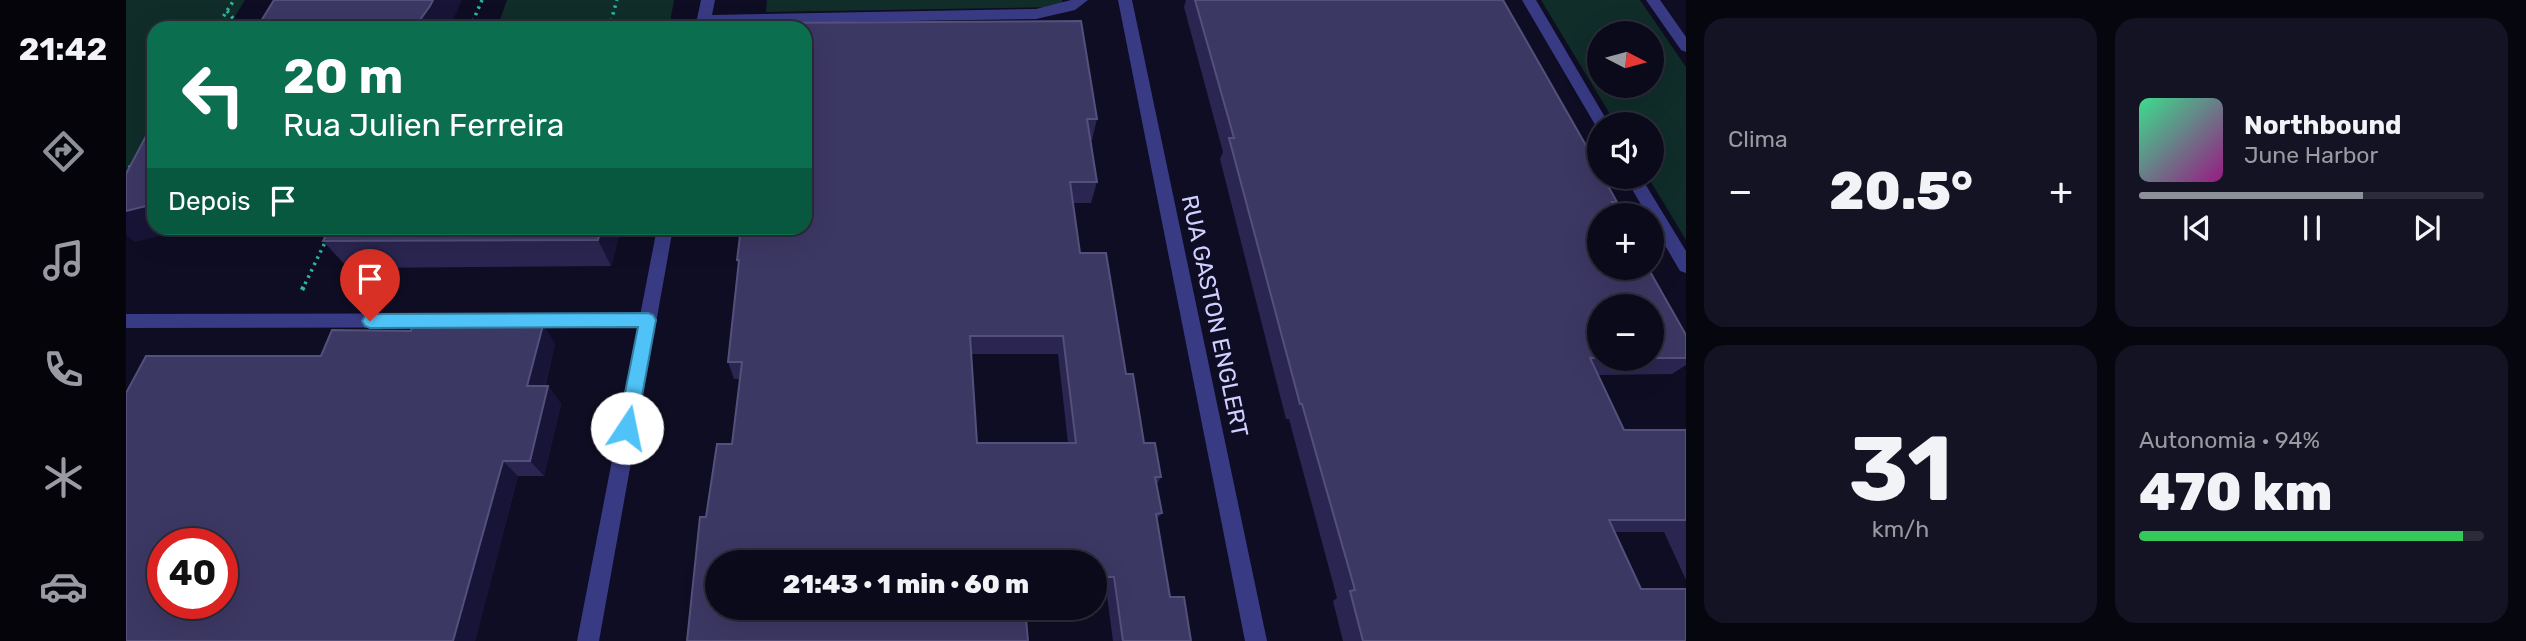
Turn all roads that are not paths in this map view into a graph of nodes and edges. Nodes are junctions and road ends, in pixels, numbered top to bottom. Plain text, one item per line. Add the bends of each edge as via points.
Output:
1 (708, 0) edge
2 (1081, 0) edge
3 (1125, 0) edge
4 (1529, 0) edge
5 (1653, 0) edge
6 (704, 21) edge
7 (803, 21) edge
8 (1686, 47) edge
9 (1595, 112) edge
10 (1640, 189) edge
11 (664, 235) edge
12 (1686, 266) edge
13 (648, 320) junction
14 (126, 321) edge
15 (588, 641) edge
16 (1256, 641) edge

1 - 6 street
2 - 7 street via 1036,14
3 - 16 street, RUA GASTON ENGLERT
4 - 9 street
5 - 8 street
10 - 12 street
11 - 13 street
13 - 14 street
13 - 15 street

